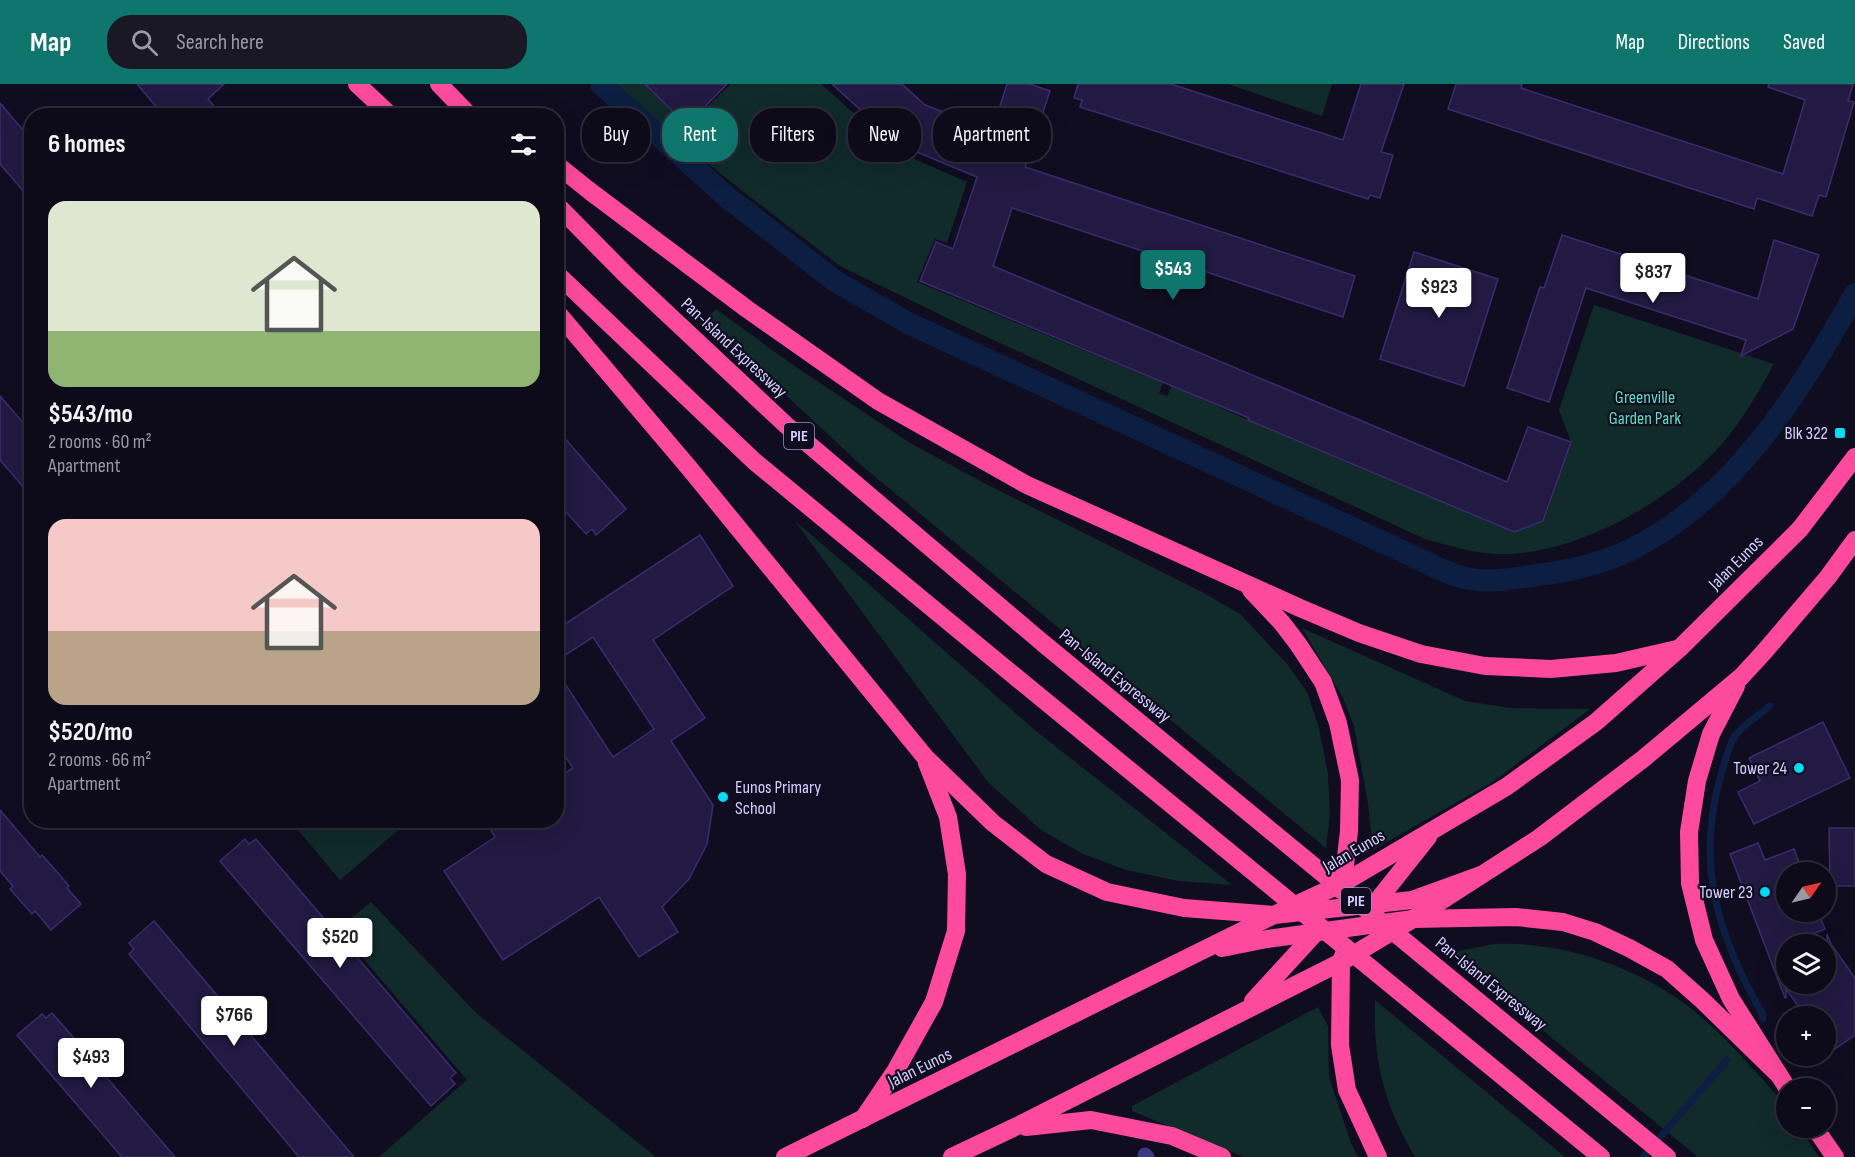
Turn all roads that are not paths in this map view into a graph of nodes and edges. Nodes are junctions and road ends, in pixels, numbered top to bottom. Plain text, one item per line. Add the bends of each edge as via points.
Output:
1 (357, 84) edge
2 (439, 84) edge
3 (454, 99) junction
4 (382, 108) edge
5 (462, 108) edge
6 (469, 108) edge
7 (564, 170) edge
8 (564, 212) edge
9 (564, 281) edge
10 (564, 320) edge
11 (1855, 457) edge
12 (1855, 540) edge
13 (1244, 583) junction
14 (1680, 648) junction
15 (1741, 676) junction
16 (925, 757) junction
17 (1434, 829) junction
18 (1481, 875) junction
19 (1343, 883) junction
20 (1374, 905) junction
21 (1335, 909) junction
22 (1274, 915) junction
23 (1413, 919) junction
24 (1358, 927) junction
25 (1317, 932) junction
26 (1200, 952) junction
27 (1341, 962) junction
28 (1243, 1011) junction
29 (1780, 1078) edge
30 (1781, 1078) edge
31 (862, 1120) junction
32 (1013, 1128) junction
33 (1822, 1138) edge
34 (785, 1157) edge
35 (952, 1157) edge
36 (1222, 1157) edge
37 (1378, 1157) edge
38 (1601, 1157) edge
39 (1667, 1157) edge
40 (1835, 1157) edge

1 - 4 highway
2 - 3 highway
3 - 5 highway
3 - 6 highway
7 - 13 highway via 747,309 878,401 1027,485
8 - 39 highway, Pan-Island Expressway / PIE, bridge via 786,425 1044,644
9 - 38 highway, PIE, bridge via 754,461
10 - 16 highway
11 - 14 highway, Jalan Eunos via 1800,529
12 - 15 highway via 1821,586
13 - 14 highway via 1359,633 1421,654 1485,666 1551,669 1616,663
13 - 19 highway via 1298,644 1323,682 1338,723 1350,780
14 - 17 highway, Jalan Eunos via 1596,722 1506,786
15 - 18 highway via 1611,784
15 - 30 highway via 1712,734 1697,781 1689,832 1690,883 1704,939 1731,999
16 - 22 highway via 993,823 1046,864 1107,892 1184,908
16 - 31 highway via 948,817 957,874 956,931 934,1002
17 - 19 highway, Jalan Eunos
17 - 20 highway
18 - 20 highway via 1412,900
18 - 23 highway
19 - 21 highway
19 - 22 highway, Jalan Eunos
20 - 21 highway
20 - 24 highway
21 - 22 highway
21 - 25 highway
22 - 26 highway, Jalan Eunos
23 - 24 highway
23 - 27 highway
23 - 29 highway via 1516,917 1563,922 1595,932 1666,969
24 - 25 highway
24 - 27 highway
25 - 26 highway
25 - 28 highway
26 - 31 highway, Jalan Eunos
27 - 28 highway
27 - 37 highway via 1340,1045 1347,1090
28 - 32 highway
31 - 34 highway, Jalan Eunos
32 - 35 highway
32 - 36 highway via 1091,1120 1172,1136
33 - 40 highway

